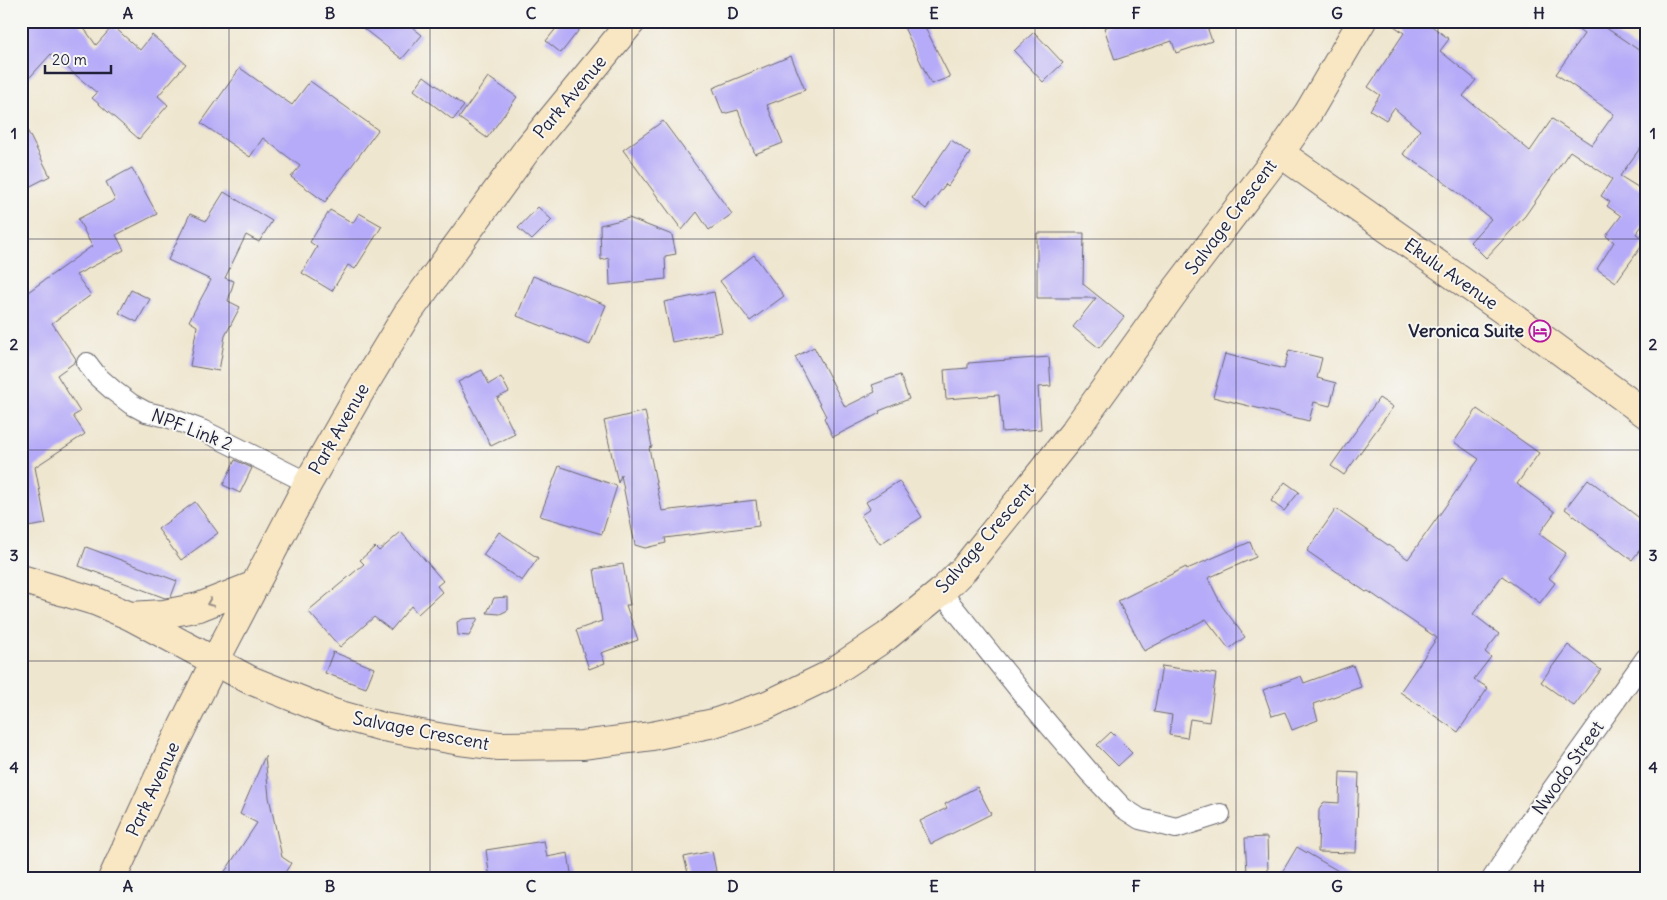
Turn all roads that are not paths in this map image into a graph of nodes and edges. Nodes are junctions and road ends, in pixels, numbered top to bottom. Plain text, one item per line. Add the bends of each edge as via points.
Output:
1 (632, 21) edge
2 (1362, 21) edge
3 (1280, 153) junction
4 (86, 363) dead end
5 (1646, 414) edge
6 (308, 483) junction
7 (21, 579) edge
8 (255, 585) junction
9 (941, 592) junction
10 (130, 616) junction
11 (1646, 658) edge
12 (214, 661) junction
13 (1220, 814) dead end
14 (112, 879) edge
15 (1492, 879) edge

1 - 6 main road, Park Avenue via 528,147 408,314
2 - 3 main road, Salvage Crescent via 1308,113
3 - 5 main road, Ekulu Avenue
3 - 9 main road, Salvage Crescent via 1072,433
4 - 6 street, NPF Link 2 via 131,404 202,430
6 - 8 main road, Park Avenue
7 - 10 main road, Salvage Crescent via 95,601
8 -> 10 main road via 199,607
8 - 12 main road, Park Avenue
9 - 12 main road, Salvage Crescent via 887,636 827,676 767,705 714,723 652,736 582,745 499,746 383,727 289,696
9 - 13 street via 1026,698 1123,808 1140,819 1176,828
10 - 12 main road, Salvage Crescent
11 - 15 street, Nwodo Street
12 - 14 main road, Park Avenue

